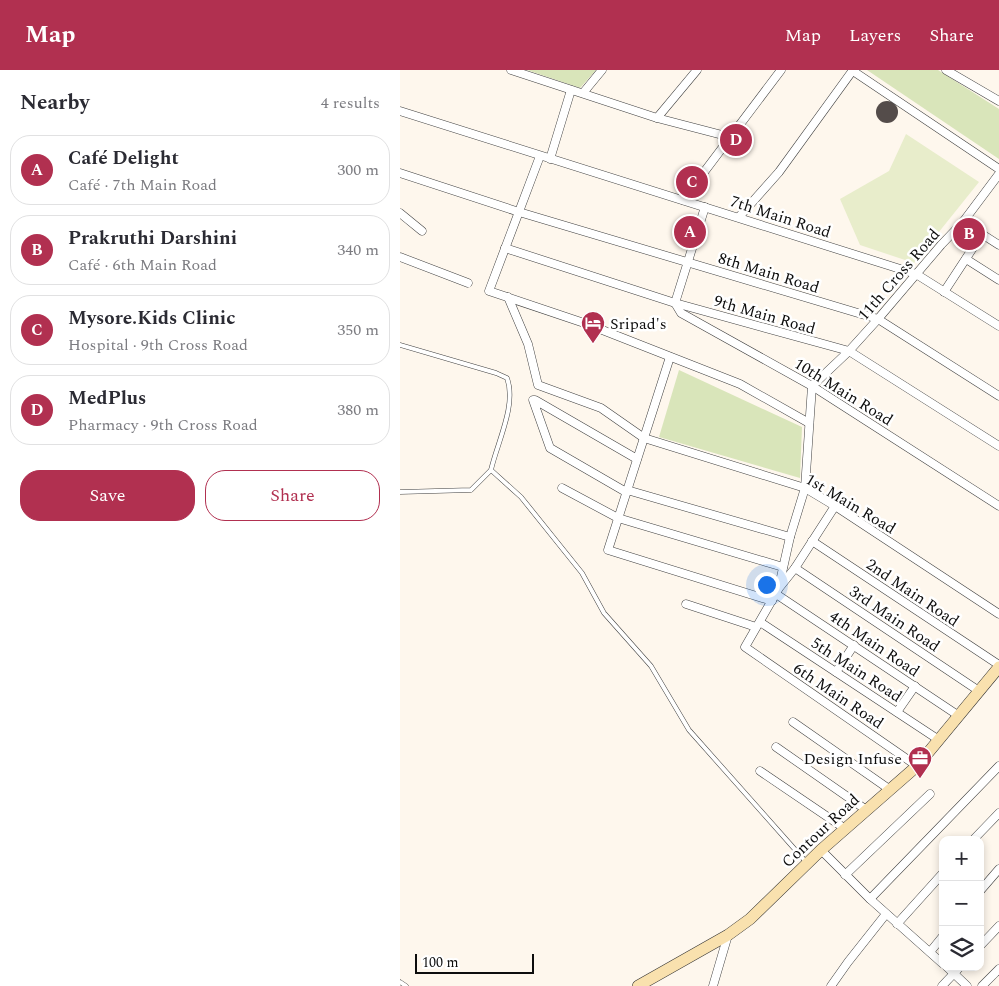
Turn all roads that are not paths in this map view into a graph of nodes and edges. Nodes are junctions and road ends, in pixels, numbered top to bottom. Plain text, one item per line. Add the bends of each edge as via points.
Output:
1 (511, 70) edge
2 (602, 70) edge
3 (697, 70) edge
4 (781, 70) edge
5 (946, 70) edge
6 (853, 71) edge
7 (571, 90) junction
8 (583, 93) junction
9 (999, 101) edge
10 (400, 111) edge
11 (657, 118) junction
12 (730, 137) junction
13 (540, 156) junction
14 (550, 158) junction
15 (999, 169) edge
16 (400, 174) edge
17 (999, 174) edge
18 (684, 200) junction
19 (705, 207) junction
20 (519, 212) junction
21 (400, 213) edge
22 (740, 218) junction
23 (963, 222) junction
24 (422, 231) dead end
25 (982, 234) junction
26 (999, 245) edge
27 (505, 248) junction
28 (400, 257) edge
29 (966, 259) junction
30 (688, 262) junction
31 (916, 274) junction
32 (999, 280) edge
33 (468, 283) dead end
34 (944, 292) junction
35 (508, 297) junction
36 (674, 303) junction
37 (878, 319) junction
38 (999, 326) edge
39 (400, 345) edge
40 (849, 351) junction
41 (670, 357) junction
42 (812, 386) junction
43 (999, 396) edge
44 (809, 423) junction
45 (644, 438) junction
46 (999, 446) edge
47 (637, 459) junction
48 (491, 470) junction
49 (562, 488) dead end
50 (805, 488) junction
51 (627, 491) junction
52 (400, 492) edge
53 (836, 506) junction
54 (999, 506) edge
55 (618, 518) junction
56 (790, 537) junction
57 (812, 541) junction
58 (786, 556) junction
59 (797, 565) junction
60 (783, 568) junction
61 (776, 594) junction
62 (686, 604) dead end
63 (999, 614) edge
64 (758, 624) junction
65 (854, 645) junction
66 (999, 666) edge
67 (836, 672) junction
68 (916, 686) junction
69 (979, 691) junction
70 (897, 712) junction
71 (959, 716) junction
72 (792, 722) dead end
73 (939, 740) junction
74 (776, 747) dead end
75 (917, 766) junction
76 (999, 766) edge
77 (760, 771) dead end
78 (889, 789) junction
79 (930, 794) dead end
80 (865, 810) junction
81 (999, 813) edge
82 (844, 828) junction
83 (978, 836) edge
84 (821, 850) junction
85 (807, 863) junction
86 (999, 869) edge
87 (845, 875) junction
88 (939, 877) edge
89 (984, 886) edge
90 (870, 899) junction
91 (886, 914) junction
92 (897, 924) junction
93 (999, 926) edge
94 (728, 935) junction
95 (939, 941) edge
96 (984, 942) edge
97 (930, 952) junction
98 (939, 960) edge
99 (999, 968) edge
100 (951, 971) edge
101 (957, 971) edge
102 (954, 974) junction
103 (400, 982) edge
104 (406, 986) edge
105 (638, 986) edge
106 (713, 986) edge
107 (831, 986) edge
108 (942, 986) edge
109 (967, 986) edge
110 (982, 986) edge

1 - 7 street
2 - 8 street
3 - 11 street
4 - 12 street
5 - 9 street
6 - 15 street
6 - 22 street via 779,172
7 - 8 street
7 - 14 street
8 - 11 street
10 - 13 street, 7th Main Road
11 - 12 street
12 - 18 street
13 - 14 street, 7th Main Road
13 - 20 street
14 - 18 street, 7th Main Road
16 - 20 street, 8th Main Road
17 - 23 street, 11th Cross Road
18 - 19 street, 7th Main Road
19 - 22 street, 7th Main Road
19 - 30 street
20 - 27 street
20 - 30 street, 8th Main Road
21 - 24 street
22 - 31 street, 7th Main Road
23 - 25 street
23 - 31 street, 11th Cross Road
25 - 26 street
25 - 29 street
27 - 35 street via 489,291
27 - 36 street, 9th Main Road
28 - 33 street
29 - 32 street
29 - 34 street
30 - 36 street
30 - 37 street, 8th Main Road
31 - 34 street, 7th Main Road
31 - 37 street, 11th Cross Road
34 - 38 street, 7th Main Road
35 - 41 street
35 - 45 street, 1st Main Road via 528,344 538,385 601,408
36 - 40 street, 9th Main Road
36 - 42 street, 10th Main Road via 681,313
37 - 40 street, 11th Cross Road
37 - 43 street, 8th Main Road
39 - 48 lane via 506,378 510,399
40 - 42 street, 11th Cross Road
40 - 46 street, 9th Main Road
41 - 44 street via 740,384
41 - 45 street
42 - 44 street
42 - 54 street, 10th Main Road
44 - 50 street
45 - 47 street
45 - 50 street, 1st Main Road
47 - 51 street
47 - 51 street via 533,400 550,448
48 - 52 lane via 471,490
48 - 85 lane via 521,497 582,573 604,614 651,666 689,730
49 - 55 street
50 - 53 street, 1st Main Road
50 - 56 street
51 - 55 street
51 - 56 street
53 - 57 street
53 - 63 street, 1st Main Road
55 - 60 street
55 - 61 street, 4th Main Road via 608,550
56 - 58 street
57 - 59 street
57 - 66 street, 2nd Main Road
58 - 59 street, 3rd Main Road
58 - 60 street
59 - 61 street
59 - 69 street, 3rd Main Road
60 - 61 street
61 - 64 street
61 - 65 street, 4th Main Road
62 - 64 street, 5th Main Road
64 - 67 street, 5th Main Road
64 - 75 street, 6th Main Road via 744,647
65 - 67 street
65 - 68 street, 4th Main Road
66 - 69 street, Contour Road
67 - 70 street, 5th Main Road
68 - 70 street
68 - 71 street, 4th Main Road
69 - 71 street, Contour Road
70 - 73 street, 5th Main Road
71 - 73 street, Contour Road
72 - 78 street
73 - 75 street, Contour Road
74 - 80 street
75 - 78 street, Contour Road
76 - 90 street
77 - 82 street
78 - 80 street, Contour Road
79 - 87 street
80 - 82 street, Contour Road
81 - 83 street
82 - 84 street, Contour Road
84 - 85 street, Contour Road
84 - 87 street
85 - 94 street, Contour Road via 750,919
86 - 89 street
87 - 90 street
88 - 92 street
90 - 91 street
91 - 92 street
91 - 107 street
92 - 97 street
93 - 96 street
94 - 105 street, Contour Road
94 - 106 street
95 - 97 street
97 - 98 street
99 - 110 street
100 - 102 street
101 - 102 street
102 - 108 street
102 - 109 street
103 - 104 lane

